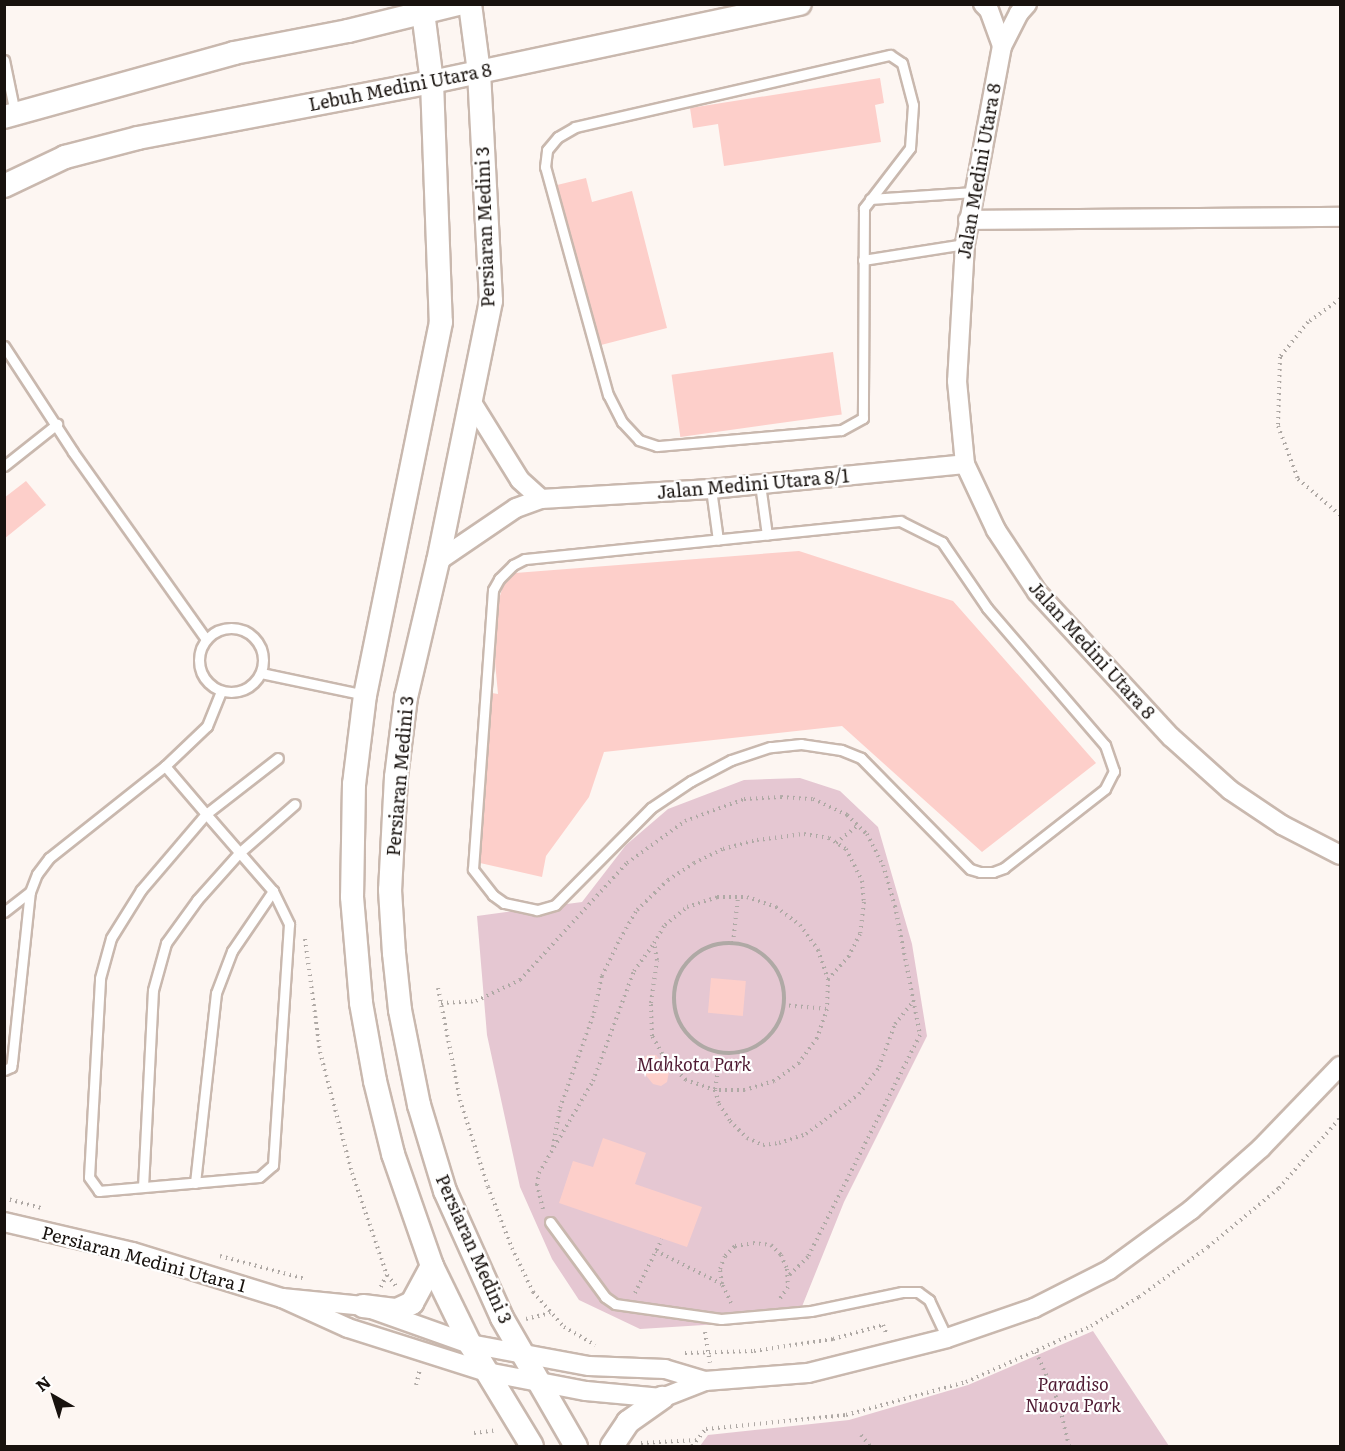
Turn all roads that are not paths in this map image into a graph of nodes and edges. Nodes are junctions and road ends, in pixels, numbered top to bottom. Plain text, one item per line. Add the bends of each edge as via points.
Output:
1 (458, 4) edge
2 (470, 4) edge
3 (800, 4) edge
4 (983, 4) edge
5 (1027, 4) edge
6 (423, 12) junction
7 (1002, 46) junction
8 (4, 60) edge
9 (479, 72) junction
10 (432, 82) junction
11 (10, 115) edge
12 (4, 186) edge
13 (974, 192) junction
14 (870, 199) junction
15 (1341, 217) edge
16 (968, 220) junction
17 (965, 244) junction
18 (863, 260) junction
19 (4, 345) edge
20 (471, 401) junction
21 (57, 424) junction
22 (965, 464) junction
23 (4, 466) edge
24 (760, 484) junction
25 (711, 489) junction
26 (541, 499) junction
27 (766, 535) junction
28 (718, 540) junction
29 (438, 561) junction
30 (206, 639) junction
31 (261, 673) junction
32 (221, 691) junction
33 (365, 694) junction
34 (278, 758) dead end
35 (165, 766) junction
36 (295, 804) dead end
37 (206, 814) junction
38 (239, 852) junction
39 (1341, 855) edge
40 (273, 891) junction
41 (30, 892) junction
42 (4, 912) edge
43 (10, 1040) edge
44 (1341, 1066) edge
45 (4, 1070) edge
46 (195, 1183) junction
47 (143, 1187) junction
48 (4, 1221) edge
49 (550, 1222) road end
50 (432, 1266) junction
51 (282, 1298) junction
52 (369, 1301) junction
53 (947, 1338) junction
54 (470, 1344) junction
55 (523, 1355) junction
56 (487, 1372) junction
57 (710, 1381) junction
58 (539, 1382) junction
59 (662, 1398) junction
60 (532, 1446) edge
61 (576, 1446) edge
62 (612, 1446) edge

1 - 6 street
2 - 9 street, Persiaran Medini 3
3 - 9 street, Lebuh Medini Utara 8
4 - 7 street
5 - 7 street, Jalan Medini Utara 8
6 - 10 street
6 - 11 street via 234,53
7 - 13 street, Jalan Medini Utara 8
8 - 11 lane
9 - 10 street, Lebuh Medini Utara 8
9 - 20 street, Persiaran Medini 3 via 491,301
10 - 12 street, Lebuh Medini Utara 8 via 138,138 65,157
10 - 33 street via 441,322
13 - 14 lane
13 - 16 street, Jalan Medini Utara 8
14 - 18 lane via 864,208
14 - 18 lane via 909,148 913,105 902,63 890,55 575,127 558,137 547,150 545,167 609,395 622,422 639,440 657,446 841,430 863,418
15 - 16 street
16 - 17 street, Jalan Medini Utara 8
17 - 18 lane
17 - 22 street, Jalan Medini Utara 8 via 957,381
19 - 21 lane
20 - 26 street via 520,480
20 - 29 street, Persiaran Medini 3
21 - 23 lane
21 - 30 lane
22 - 24 street, Jalan Medini Utara 8/1
22 - 39 street, Jalan Medini Utara 8 via 996,530 1037,592 1171,737 1230,790 1282,825
24 - 25 street, Jalan Medini Utara 8/1
24 - 27 lane
25 - 26 street, Jalan Medini Utara 8/1
25 - 28 lane
26 - 29 street, Jalan Medini Utara 8/1 via 516,508
27 - 28 lane
27 - 28 lane via 900,521 942,542 987,608 1106,745 1114,771 1111,781 1004,868 980,872 970,868 861,758 841,750 801,744 770,747 731,760 651,808 555,905 537,910 504,903 473,869 493,590 499,579 525,559
29 - 55 street, Persiaran Medini 3 via 406,697 396,777 390,890 400,1010 419,1106 445,1191 470,1251
30 - 31 lane via 230,628 248,632 263,654
30 - 32 lane via 199,656 201,674
31 - 32 lane via 240,691
31 - 33 lane
32 - 35 lane via 207,726
33 - 50 street via 354,784 352,897 362,1003 393,1154
34 - 37 lane
35 - 37 lane
35 - 41 lane via 49,858
36 - 38 lane
37 - 38 lane
37 - 47 lane via 141,890 111,938 100,978 89,1177 99,1191
38 - 40 lane
38 - 47 lane via 196,900 166,943 153,990
40 - 46 lane via 232,951 216,993
40 - 46 lane via 289,924 273,1165 258,1177
41 - 42 lane
41 - 43 lane
43 - 45 lane via 11,1067
44 - 53 street, Persiaran Medini Utara 1 via 1261,1148 1191,1210 1109,1270 1034,1308
46 - 47 lane
48 - 51 street, Persiaran Medini Utara 1 via 133,1252
49 - 53 lane via 605,1297 615,1304 704,1317 737,1317 811,1311 918,1292 929,1300
50 - 52 street via 412,1303 397,1310
50 - 54 street
51 - 52 street, Persiaran Medini Utara 1
51 - 56 street, Persiaran Medini Utara 1 via 348,1328
52 - 54 street, Persiaran Medini Utara 1
53 - 57 street, Persiaran Medini Utara 1 via 808,1372
54 - 55 street, Persiaran Medini Utara 1
54 - 56 street
55 - 57 street, Persiaran Medini Utara 1 via 589,1366 665,1369
55 - 58 street, Persiaran Medini 3
56 - 58 street, Persiaran Medini Utara 1
56 - 60 street
57 - 59 street, Persiaran Medini Utara 1
58 - 59 street, Persiaran Medini Utara 1
58 - 61 street, Persiaran Medini 3
59 - 62 street via 628,1422

